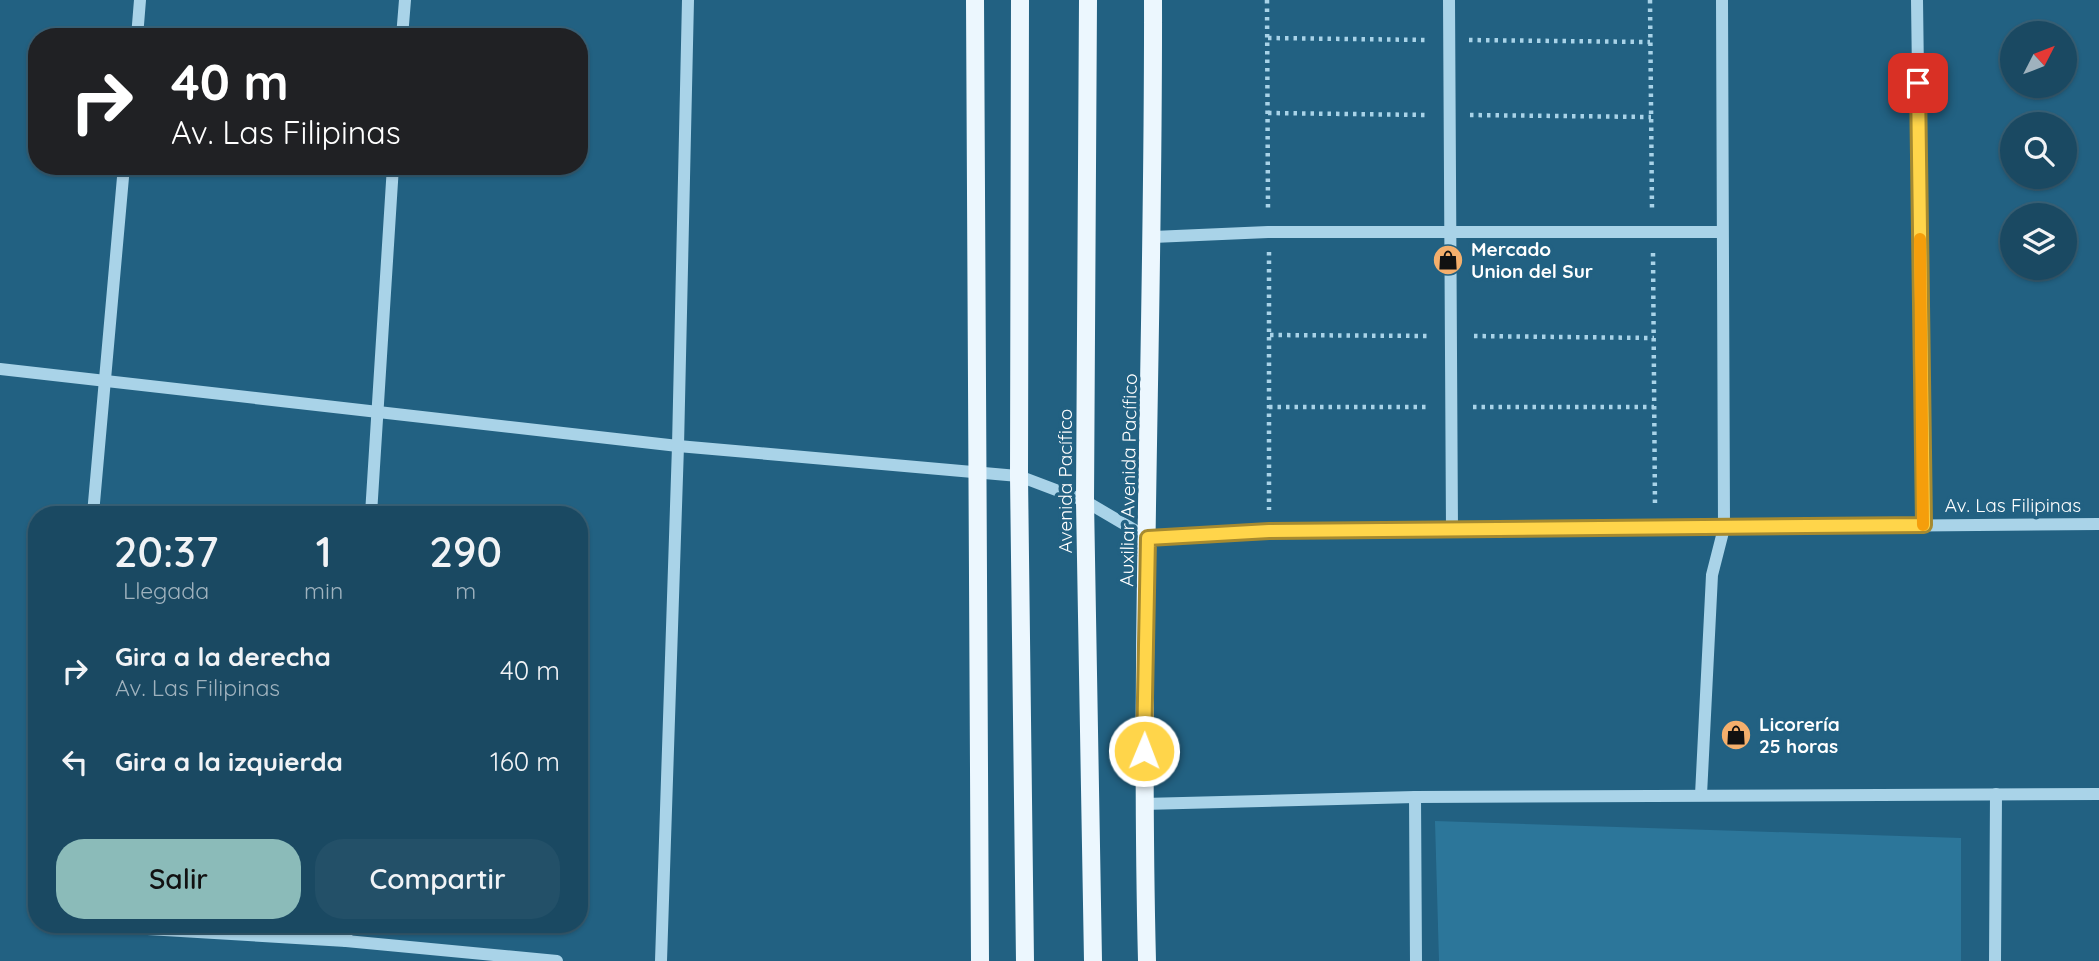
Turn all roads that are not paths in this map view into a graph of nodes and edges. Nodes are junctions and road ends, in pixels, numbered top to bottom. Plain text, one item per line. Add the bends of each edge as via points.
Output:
1 (140, 0) edge
2 (405, 0) edge
3 (688, 0) edge
4 (975, 0) edge
5 (1020, 0) edge
6 (1088, 0) edge
7 (1153, 0) edge
8 (1449, 0) edge
9 (1722, 0) edge
10 (1917, 0) edge
11 (137, 28) edge
12 (403, 28) edge
13 (123, 175) edge
14 (392, 175) edge
15 (1449, 232) junction
16 (1721, 232) junction
17 (1153, 237) junction
18 (0, 369) edge
19 (102, 382) junction
20 (377, 410) junction
21 (678, 446) junction
22 (978, 472) junction
23 (1019, 476) junction
24 (1086, 501) junction
25 (94, 506) edge
26 (371, 506) edge
27 (2099, 524) edge
28 (1924, 525) junction
29 (1724, 528) junction
30 (1452, 530) junction
31 (1148, 538) junction
32 (1996, 794) junction
33 (2099, 794) edge
34 (1701, 795) junction
35 (1415, 797) junction
36 (1143, 804) junction
37 (213, 933) edge
38 (346, 933) edge
39 (346, 941) junction
40 (556, 961) edge
41 (661, 961) edge
42 (980, 961) edge
43 (1025, 961) edge
44 (1093, 961) edge
45 (1147, 961) edge
46 (1416, 961) edge
47 (1995, 961) edge

1 - 11 street
2 - 12 street
3 - 21 street
4 - 22 main road
5 - 23 main road
6 - 24 main road, Avenida Pacífico
7 - 17 main road, Auxiliar Avenida Pacífico
8 - 15 street
9 - 16 street
10 - 28 street
13 - 19 street
14 - 20 street
15 - 16 street
15 - 17 street
15 - 30 street
16 - 29 street
17 - 31 main road, Auxiliar Avenida Pacífico
18 - 19 street
19 - 20 street
19 - 25 street
20 - 21 street
20 - 26 street
21 - 22 street
21 - 41 street
22 - 23 street
22 - 42 main road
23 - 24 street
23 - 43 main road
24 - 31 street
24 - 44 main road, Avenida Pacífico
27 - 28 street, Av. Las Filipinas
28 - 29 street, Av. Las Filipinas
29 - 30 street, Av. Las Filipinas
29 - 34 street via 1712,575
30 - 31 street, Av. Las Filipinas via 1269,531
31 - 36 main road, Auxiliar Avenida Pacífico
32 - 33 street
32 - 34 street
32 - 47 street
34 - 35 street
35 - 36 street
35 - 46 street
36 - 45 main road, Auxiliar Avenida Pacífico
37 - 39 street
38 - 39 street
39 - 40 street

